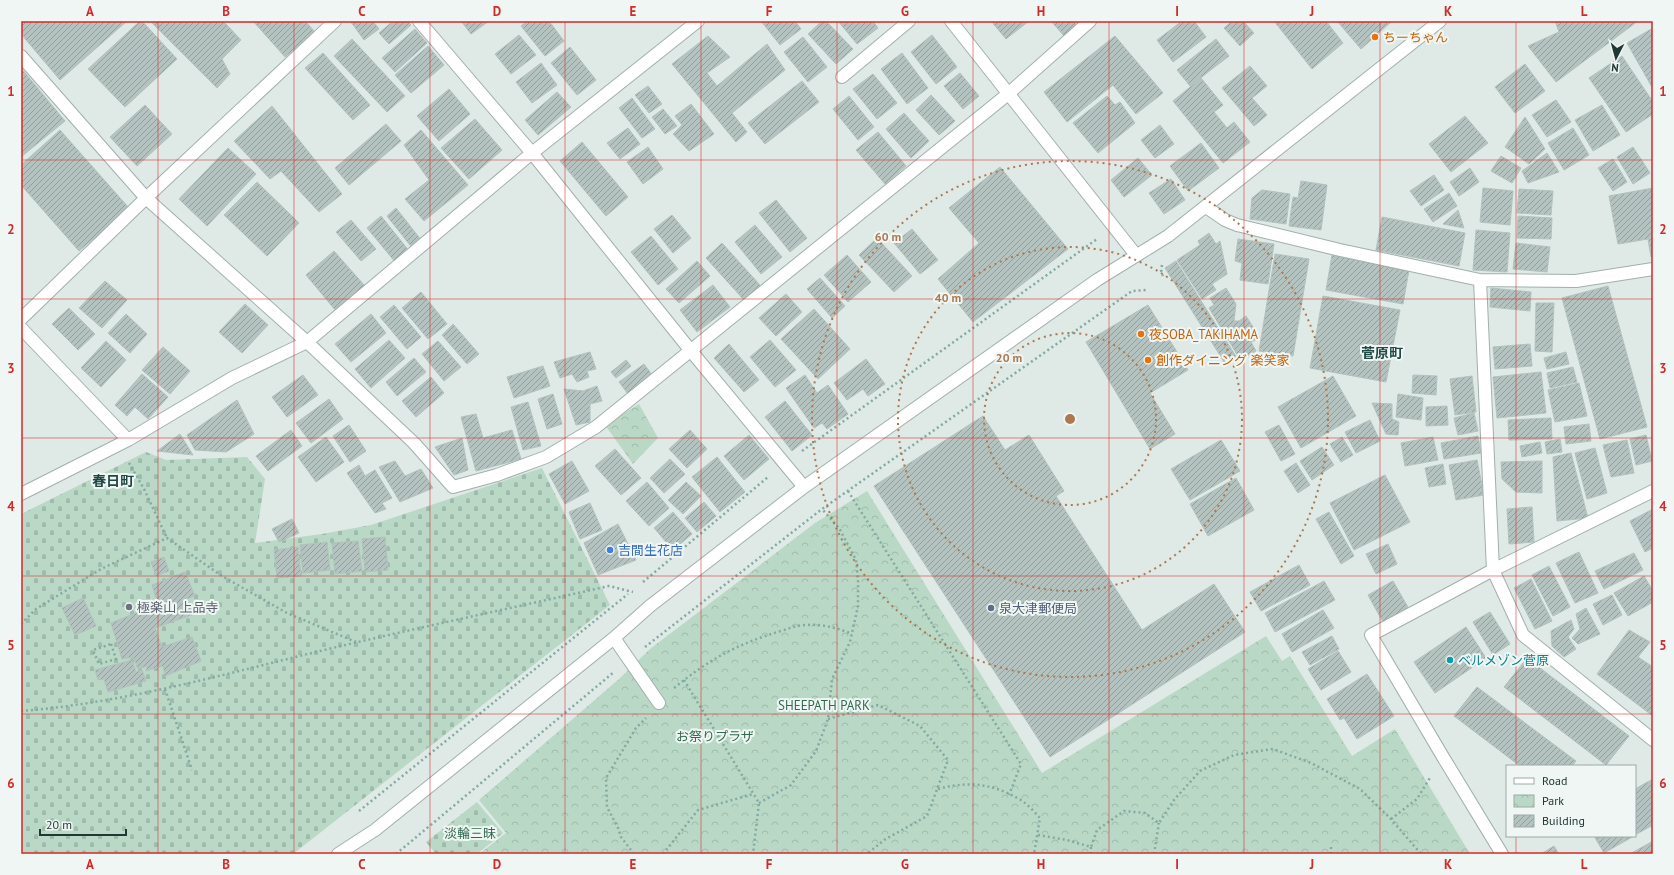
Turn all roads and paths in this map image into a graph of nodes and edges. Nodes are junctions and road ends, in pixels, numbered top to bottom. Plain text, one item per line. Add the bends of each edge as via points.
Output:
1 (335, 21) edge
2 (419, 21) edge
3 (698, 21) edge
4 (909, 21) edge
5 (951, 21) edge
6 (1090, 21) edge
7 (1440, 21) edge
8 (21, 56) edge
9 (842, 77) dead end
10 (1008, 94) junction
11 (532, 153) junction
12 (146, 198) junction
13 (1206, 207) junction
14 (1136, 256) junction
15 (1653, 269) edge
16 (1480, 280) junction
17 (1146, 290) dead end
18 (21, 319) edge
19 (21, 328) edge
20 (306, 342) junction
21 (691, 351) junction
22 (123, 442) junction
23 (804, 487) junction
24 (848, 491) junction
25 (1653, 491) edge
26 (21, 494) edge
27 (822, 509) junction
28 (167, 538) junction
29 (1493, 570) junction
30 (650, 606) junction
31 (21, 624) edge
32 (852, 634) junction
33 (614, 638) junction
34 (358, 643) junction
35 (116, 659) joint
36 (630, 660) junction
37 (684, 680) junction
38 (165, 689) junction
39 (659, 703) junction
40 (21, 711) edge
41 (828, 719) junction
42 (1653, 740) edge
43 (1442, 757) junction
44 (192, 770) dead end
45 (937, 789) junction
46 (753, 794) junction
47 (1009, 795) junction
48 (759, 803) junction
49 (1391, 819) junction
50 (1159, 823) junction
51 (1038, 835) junction
52 (1091, 847) junction
53 (1331, 847) dead end
54 (342, 853) edge
55 (396, 854) edge
56 (634, 854) edge
57 (663, 854) edge
58 (753, 854) edge
59 (868, 854) edge
60 (1034, 854) edge
61 (1091, 854) edge
62 (1154, 854) edge
63 (1330, 854) edge
64 (1421, 854) edge
65 (1502, 854) edge

1 - 12 street
2 - 11 street
3 - 11 street
4 - 9 street
5 - 10 street
6 - 10 street
7 - 13 street
8 - 12 street
10 - 14 street
10 - 21 street
11 - 20 street
11 - 21 street
12 - 18 street
12 - 20 street
13 - 14 street
13 - 16 street via 1237,225
14 - 23 street via 1091,284
15 - 16 street via 1576,282
16 - 29 street
17 - 24 path via 1132,292
19 - 22 street
20 - 21 street via 414,443 454,487 546,457 596,427
20 - 22 street via 232,378
21 - 23 street
22 - 26 street
22 - 28 path
23 - 30 street
24 - 27 path
24 - 47 path via 1021,764
25 - 29 street
27 - 32 path via 839,528 856,560 858,606
27 - 36 path
28 - 31 path via 101,569 36,609
28 - 34 path via 222,576 287,613
29 - 42 street via 1523,635
29 - 43 street via 1372,635
30 - 33 street
30 - 34 path via 632,592 609,586
32 - 37 path via 823,626 795,626 727,652
32 - 41 path via 832,679
33 - 36 street
33 - 54 street via 375,830
34 - 38 path
35 - 35 path via 99,664 93,650 111,644
36 - 39 street
36 - 55 path
37 - 39 path
37 - 46 path
38 - 40 path via 62,708
38 - 44 path
39 - 56 path via 636,728 606,778 607,807 621,837
41 - 45 path via 878,705 920,726 948,760
41 - 48 path via 816,751 790,785
43 - 49 path via 1417,799
43 - 65 street
45 - 47 path via 956,784 989,785
45 - 59 path via 927,816 884,840
46 - 48 path
46 - 57 path via 698,810
47 - 51 path via 1020,799 1040,818
48 - 58 path
49 - 50 path via 1360,789 1311,763 1273,749 1234,755 1200,771 1174,800
49 - 64 path
50 - 52 path via 1146,813 1124,812 1097,830
50 - 62 path
51 - 52 path
51 - 60 path
52 - 61 path
53 - 63 path

